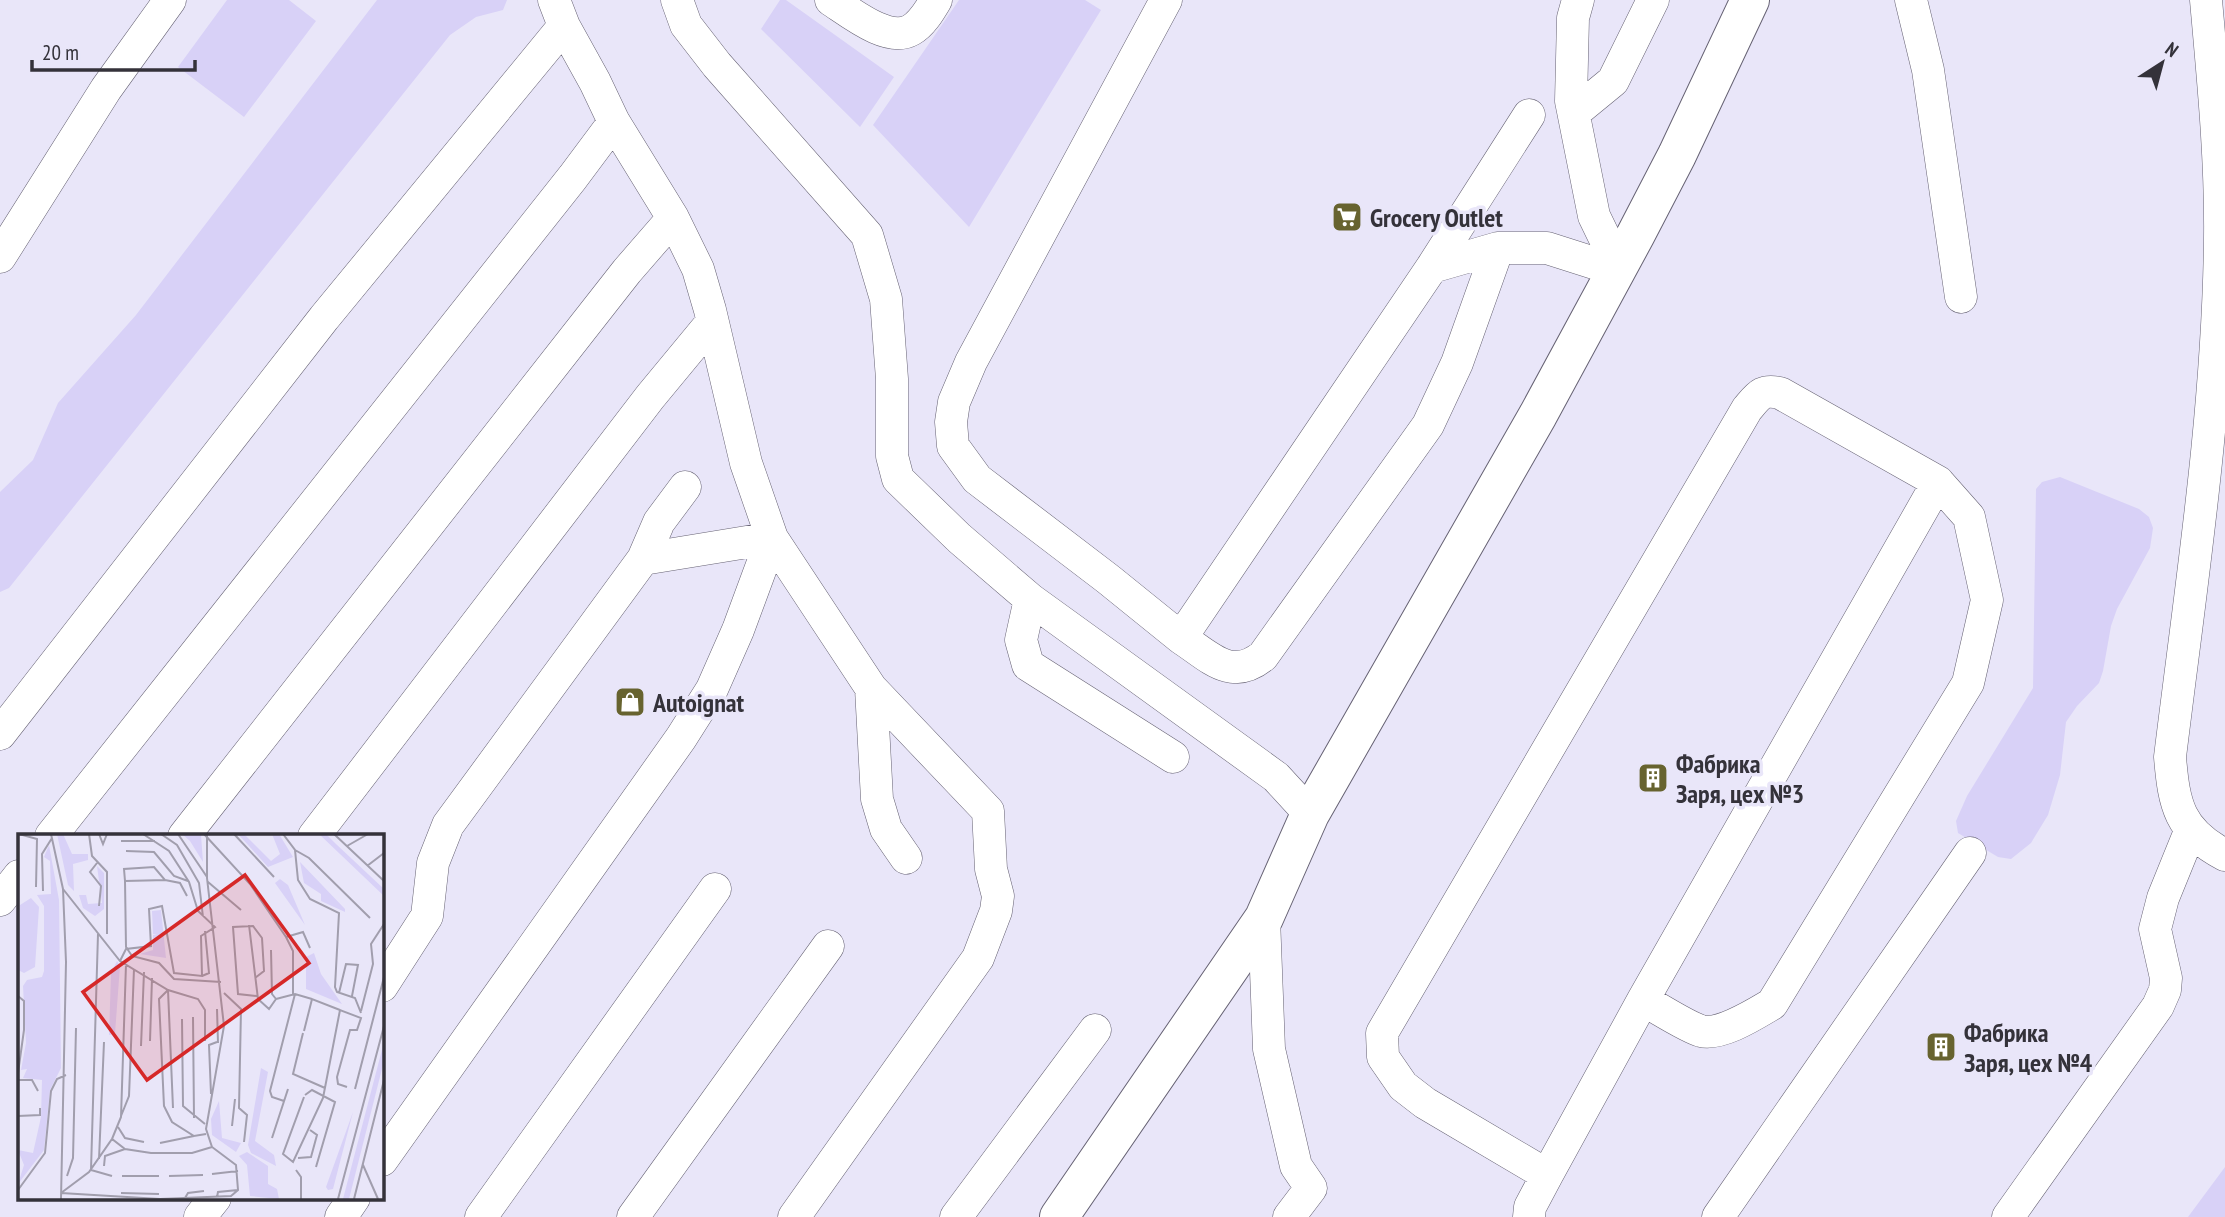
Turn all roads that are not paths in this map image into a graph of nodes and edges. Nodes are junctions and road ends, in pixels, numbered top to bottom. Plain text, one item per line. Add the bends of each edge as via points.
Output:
1 (170, 0) edge
2 (677, 0) edge
3 (831, 0) edge
4 (936, 0) edge
5 (1167, 0) edge
6 (1578, 0) edge
7 (1653, 0) edge
8 (1751, 0) edge
9 (1911, 0) edge
10 (2206, 0) edge
11 (559, 13) edge
12 (1574, 113) junction
13 (1529, 115) dead end
14 (614, 122) junction
15 (673, 218) junction
16 (1498, 248) junction
17 (0, 257) edge
18 (1432, 267) junction
19 (1616, 270) junction
20 (1961, 297) dead end
21 (712, 322) junction
22 (1938, 482) junction
23 (685, 488) dead end
24 (772, 538) junction
25 (643, 559) junction
26 (1030, 599) junction
27 (1181, 638) junction
28 (871, 688) junction
29 (0, 734) edge
30 (1173, 757) dead end
31 (1310, 814) junction
32 (2191, 829) junction
33 (52, 834) edge
34 (185, 834) edge
35 (315, 834) edge
36 (1970, 853) dead end
37 (2225, 855) edge
38 (905, 859) dead end
39 (18, 877) edge
40 (715, 889) dead end
41 (0, 900) edge
42 (1264, 918) junction
43 (828, 946) dead end
44 (383, 984) edge
45 (1643, 1000) junction
46 (1096, 1030) dead end
47 (383, 1159) edge
48 (1547, 1175) junction
49 (213, 1200) edge
50 (353, 1200) edge
51 (200, 1217) edge
52 (341, 1217) edge
53 (481, 1217) edge
54 (634, 1217) edge
55 (794, 1217) edge
56 (956, 1217) edge
57 (1059, 1217) edge
58 (1289, 1217) edge
59 (1529, 1217) edge
60 (1718, 1217) edge
61 (2008, 1217) edge

1 - 17 lane via 106,89
2 - 26 lane via 687,24 717,65 867,235 886,299 892,456 898,479
3 - 4 lane via 894,35 912,30
5 - 27 lane via 971,362 951,422 953,446 977,479
6 - 12 lane via 1573,18
7 - 12 lane via 1612,81
8 - 19 street
9 - 20 lane via 1928,70
10 - 32 lane via 2216,113 2217,329 2170,757 2173,793
11 - 14 lane
11 - 29 lane
12 - 19 lane via 1594,216
13 - 18 lane
14 - 15 lane
14 - 33 lane
15 - 21 lane via 698,270
15 - 34 lane
16 - 18 lane
16 - 19 lane via 1547,248
16 - 27 lane via 1457,363 1428,425 1263,656 1241,669 1225,667
18 - 27 lane
19 - 31 street
21 - 24 lane via 746,463
21 - 35 lane
22 - 45 lane
22 - 45 lane via 1969,517 1987,600 1968,683 1772,1004 1720,1029 1703,1031
22 - 48 lane via 1780,393 1760,394 1747,409 1382,1033 1383,1057 1403,1086
23 - 25 lane via 659,522
24 - 25 lane
24 - 28 lane
24 - 47 lane via 712,689
25 - 44 lane via 448,825 433,863 427,916
26 - 30 lane via 1021,640 1028,665
26 - 31 lane via 1276,777
28 - 38 lane via 877,799 886,829
28 - 55 lane via 988,811 996,911 978,958
31 - 42 street
32 - 37 lane via 2206,845
32 - 61 lane via 2155,929 2166,978 2158,1006
36 - 60 lane
39 - 41 lane
40 - 53 lane
42 - 57 street
42 - 58 lane via 1269,1049 1296,1166 1311,1188
43 - 54 lane
45 - 48 lane
46 - 56 lane
48 - 59 lane
49 - 51 lane
50 - 52 lane

